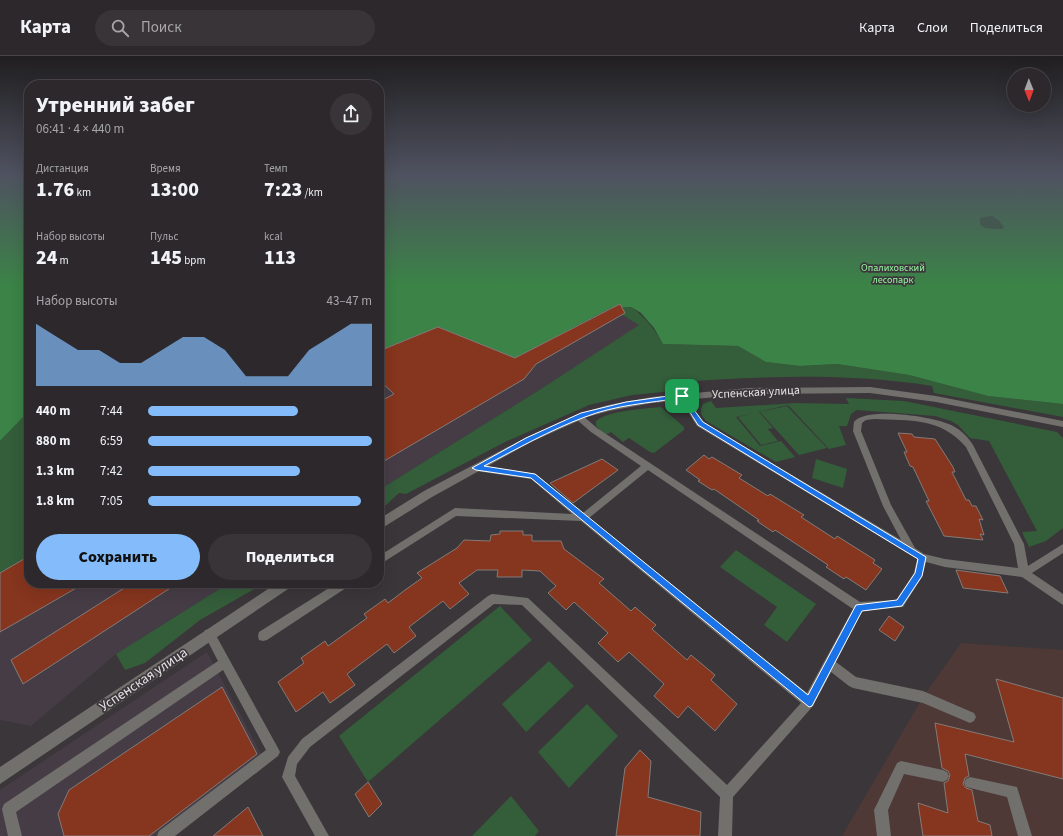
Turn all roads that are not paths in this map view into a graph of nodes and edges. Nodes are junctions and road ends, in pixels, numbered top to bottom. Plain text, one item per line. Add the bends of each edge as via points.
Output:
1 (682, 396) junction
2 (579, 417) junction
3 (1061, 425) edge
4 (648, 465) junction
5 (476, 468) junction
6 (583, 518) junction
7 (384, 522) edge
8 (1063, 548) edge
9 (912, 551) junction
10 (922, 557) junction
11 (384, 558) edge
12 (1024, 573) junction
13 (279, 588) edge
14 (337, 588) edge
15 (1063, 600) edge
16 (859, 608) junction
17 (209, 634) junction
18 (263, 636) dead end
19 (225, 662) junction
20 (830, 664) junction
21 (809, 702) junction
22 (970, 717) dead end
23 (0, 776) edge
24 (943, 776) dead end
25 (970, 783) dead end
26 (727, 794) junction
27 (15, 836) edge
28 (164, 836) edge
29 (322, 836) edge
30 (725, 836) edge
31 (884, 836) edge
32 (1026, 836) edge

1 - 2 street, Успенская улица via 626,404
1 - 3 street, Успенская улица via 783,390 870,390 936,399
1 - 9 lane via 700,424
2 - 4 lane via 594,430
2 - 5 street, Успенская улица via 528,440
4 - 6 lane
4 - 16 lane
5 - 6 lane via 533,476
5 - 7 street, Успенская улица
6 - 11 lane via 455,512
6 - 21 lane
8 - 12 lane
9 - 10 lane
9 - 12 lane via 886,506 857,431 858,422 864,418 874,416 936,422 958,431 969,445 1019,544
10 - 12 lane via 945,564
10 - 16 lane via 919,574 899,604
12 - 15 lane
13 - 17 street, Успенская улица
14 - 18 lane
16 - 20 lane
17 - 19 lane
17 - 23 street, Успенская улица
19 - 27 lane via 9,809
19 - 28 lane via 274,752
20 - 21 lane
20 - 22 lane via 852,682 923,696
21 - 26 lane
24 - 31 lane via 901,767 881,810
25 - 32 lane via 1012,792
26 - 29 lane via 524,601 492,599 306,743 292,762 288,777
26 - 30 lane

